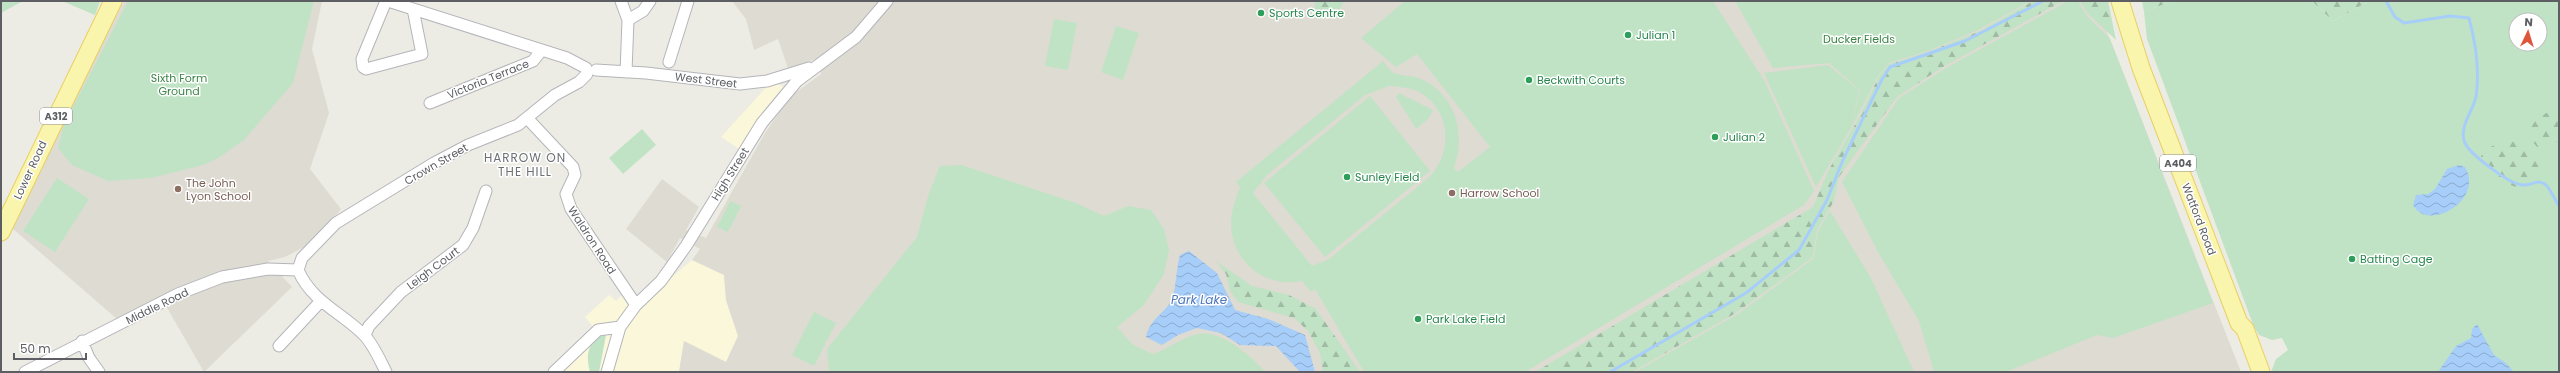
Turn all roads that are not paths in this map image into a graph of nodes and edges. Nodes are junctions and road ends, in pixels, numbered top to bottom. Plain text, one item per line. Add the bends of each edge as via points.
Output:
1 (113, 1) edge
2 (387, 1) edge
3 (621, 1) edge
4 (650, 1) edge
5 (688, 1) edge
6 (886, 1) edge
7 (2120, 1) edge
8 (413, 9) junction
9 (628, 20) junction
10 (541, 51) junction
11 (667, 69) junction
12 (814, 69) junction
13 (590, 71) junction
14 (626, 72) junction
15 (430, 103) dead end
16 (527, 118) junction
17 (486, 191) dead end
18 (1, 232) edge
19 (298, 270) junction
20 (320, 302) junction
21 (636, 305) junction
22 (2239, 323) junction
23 (620, 327) junction
24 (364, 335) junction
25 (82, 341) junction
26 (279, 346) dead end
27 (25, 372) edge
28 (99, 372) edge
29 (386, 372) edge
30 (554, 372) edge
31 (607, 372) edge
32 (2253, 372) edge
33 (2261, 372) edge

1 - 18 main road, Lower Road / A312
2 - 8 street, West Street
2 - 8 street via 363,55 362,63 366,69 422,54
3 - 9 street
4 - 9 street via 643,11
5 - 11 street
6 - 12 street, High Street via 856,37
7 - 22 main road, Watford Road / A404 via 2142,68
8 - 10 street, West Street
9 - 14 street
10 - 13 street, West Street via 567,58
10 - 15 street, Victoria Terrace via 533,61
11 - 12 street, West Street via 691,79 752,84 808,68
11 - 14 street, West Street
12 - 21 street, High Street via 797,81 762,123 686,246 661,281
13 - 14 street, West Street
13 - 16 street, Crown Street via 579,82 555,95
16 - 19 street, Crown Street via 508,130 468,145 434,163 336,223 302,258
16 - 21 street, Waldron Road via 573,167 575,175 566,194 571,209
17 - 24 street, Leigh Court via 473,228 463,245 401,292 368,326
19 - 20 street via 303,282
19 - 25 street, Middle Road via 268,269 222,277 178,294
20 - 24 street
20 - 26 street
21 - 23 street, High Street
22 - 32 main road, Watford Road / A404 via 2238,331
22 - 33 main road, Watford Road / A404 via 2245,329
23 - 30 street via 598,330
23 - 31 street, High Street
24 - 29 street
25 - 27 street, Middle Road
25 - 28 street via 89,358

